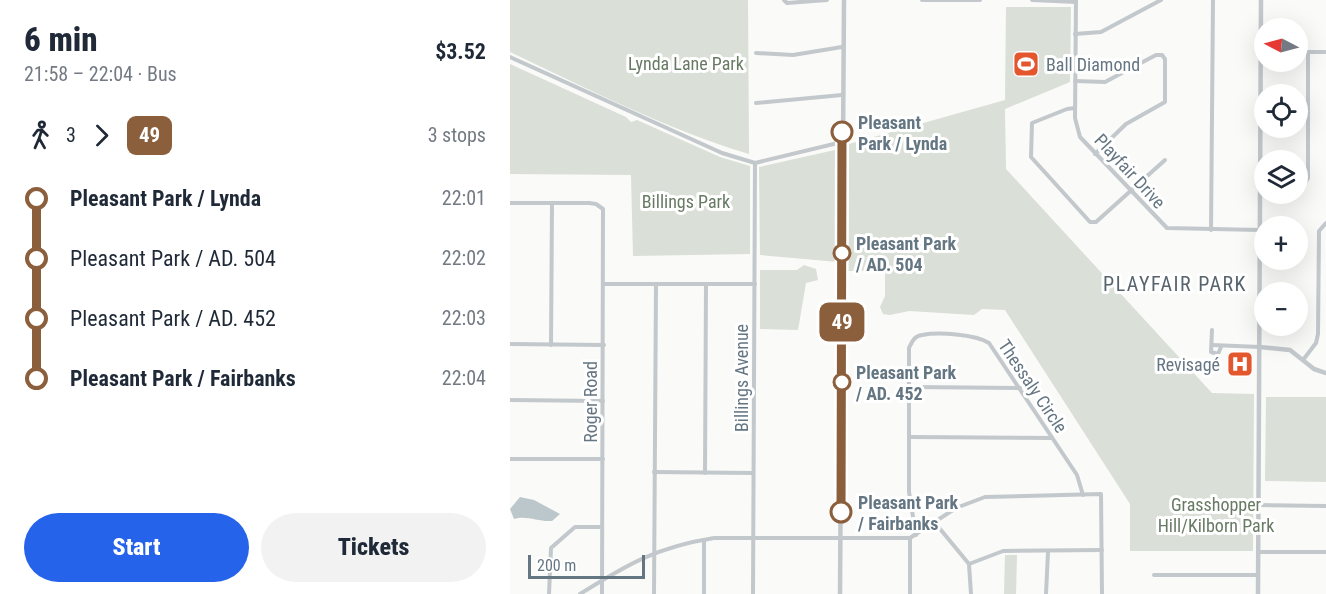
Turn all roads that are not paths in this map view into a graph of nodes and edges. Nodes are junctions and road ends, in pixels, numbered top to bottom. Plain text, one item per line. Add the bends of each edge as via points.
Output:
1 (784, 0) edge
2 (827, 0) edge
3 (844, 0) edge
4 (922, 0) edge
5 (980, 0) edge
6 (1032, 0) edge
7 (1161, 0) edge
8 (1213, 0) edge
9 (1261, 0) edge
10 (1076, 1) edge
11 (1262, 18) edge
12 (1076, 34) junction
13 (842, 47) junction
14 (1308, 52) edge
15 (1326, 52) edge
16 (756, 53) dead end
17 (510, 57) edge
18 (1263, 72) edge
19 (1308, 72) edge
20 (1075, 81) junction
21 (842, 94) junction
22 (756, 103) dead end
23 (1075, 108) junction
24 (842, 142) junction
25 (1263, 150) edge
26 (1308, 150) edge
27 (1095, 154) junction
28 (1165, 160) dead end
29 (755, 163) junction
30 (1129, 191) junction
31 (510, 203) edge
32 (552, 203) junction
33 (1326, 223) edge
34 (1211, 230) junction
35 (1254, 230) edge
36 (1260, 270) edge
37 (604, 284) junction
38 (656, 284) junction
39 (706, 284) junction
40 (755, 284) junction
41 (1212, 330) dead end
42 (510, 344) edge
43 (551, 345) junction
44 (604, 345) junction
45 (1212, 345) junction
46 (1221, 347) junction
47 (1260, 347) junction
48 (1303, 360) junction
49 (1326, 373) edge
50 (910, 387) junction
51 (1020, 388) junction
52 (510, 400) edge
53 (603, 401) junction
54 (910, 437) junction
55 (1053, 438) junction
56 (510, 459) edge
57 (603, 459) junction
58 (654, 472) junction
59 (705, 473) junction
60 (753, 473) junction
61 (1083, 495) junction
62 (1258, 506) junction
63 (1326, 506) edge
64 (936, 524) junction
65 (602, 527) junction
66 (916, 535) junction
67 (753, 538) junction
68 (840, 538) junction
69 (910, 538) junction
70 (704, 540) junction
71 (1102, 550) junction
72 (654, 552) junction
73 (1047, 552) junction
74 (1258, 552) junction
75 (1326, 552) edge
76 (969, 564) junction
77 (1154, 575) dead end
78 (1258, 575) junction
79 (602, 580) junction
80 (549, 594) edge
81 (580, 594) edge
82 (602, 594) edge
83 (654, 594) edge
84 (704, 594) edge
85 (753, 594) edge
86 (840, 594) edge
87 (910, 594) edge
88 (971, 594) edge
89 (1046, 594) edge
90 (1102, 594) edge
91 (1258, 594) edge

1 - 2 street
3 - 13 street
4 - 5 street
6 - 10 street
7 - 12 street via 1101,32
8 - 34 street
9 - 11 street
10 - 12 street, Playfair Drive
12 - 20 street, Playfair Drive
13 - 16 street via 793,55
13 - 21 street
14 - 15 street
17 - 29 street via 722,153
18 - 25 street
19 - 26 street
20 - 23 street, Playfair Drive
20 - 27 street via 1105,82 1156,55 1165,59 1165,102 1126,124
21 - 22 street
21 - 24 street
23 - 27 street, Playfair Drive via 1076,128
23 - 30 street via 1032,123 1032,161 1093,223
24 - 29 street
24 - 68 street
27 - 30 street, Playfair Drive
28 - 30 street
29 - 40 street, Billings Avenue
30 - 34 street, Playfair Drive via 1167,228
31 - 32 street
32 - 37 street, Roger Road via 589,203 603,209
32 - 43 street
33 - 48 street via 1318,231 1318,334
34 - 35 street, Playfair Drive
36 - 47 street
37 - 38 street
37 - 44 street, Roger Road
38 - 39 street
38 - 58 street
39 - 40 street
39 - 59 street
40 - 60 street, Billings Avenue
41 - 45 street
42 - 43 street
43 - 44 street
44 - 53 street, Roger Road
45 - 46 street
45 - 46 street via 1214,354 1220,353
46 - 47 street
47 - 48 street via 1290,350
47 - 62 street
48 - 49 street
50 - 51 street
50 - 51 street, Thessaly Circle via 909,348 920,335 980,338 995,350
50 - 54 street, Thessaly Circle
51 - 55 street, Thessaly Circle
52 - 53 street
53 - 57 street, Roger Road
54 - 55 street
54 - 66 street, Thessaly Circle via 909,492
55 - 61 street, Thessaly Circle via 1077,475
56 - 57 street
57 - 65 street, Roger Road
58 - 59 street
58 - 72 street
59 - 60 street
60 - 67 street, Billings Avenue
61 - 64 street via 985,497 956,508
61 - 71 street via 1101,494
62 - 63 street
62 - 74 street
64 - 66 street
64 - 76 street
65 - 79 street, Roger Road
65 - 80 street via 575,527 551,548
66 - 69 street
67 - 68 street
67 - 70 street
67 - 85 street, Billings Avenue
68 - 69 street
68 - 86 street
69 - 87 street
70 - 72 street
70 - 84 street
71 - 73 street
71 - 90 street
72 - 79 street
72 - 83 street
73 - 76 street via 1003,551
73 - 89 street
74 - 75 street
74 - 78 street
76 - 88 street
77 - 78 street
78 - 91 street
79 - 81 street
79 - 82 street, Roger Road

